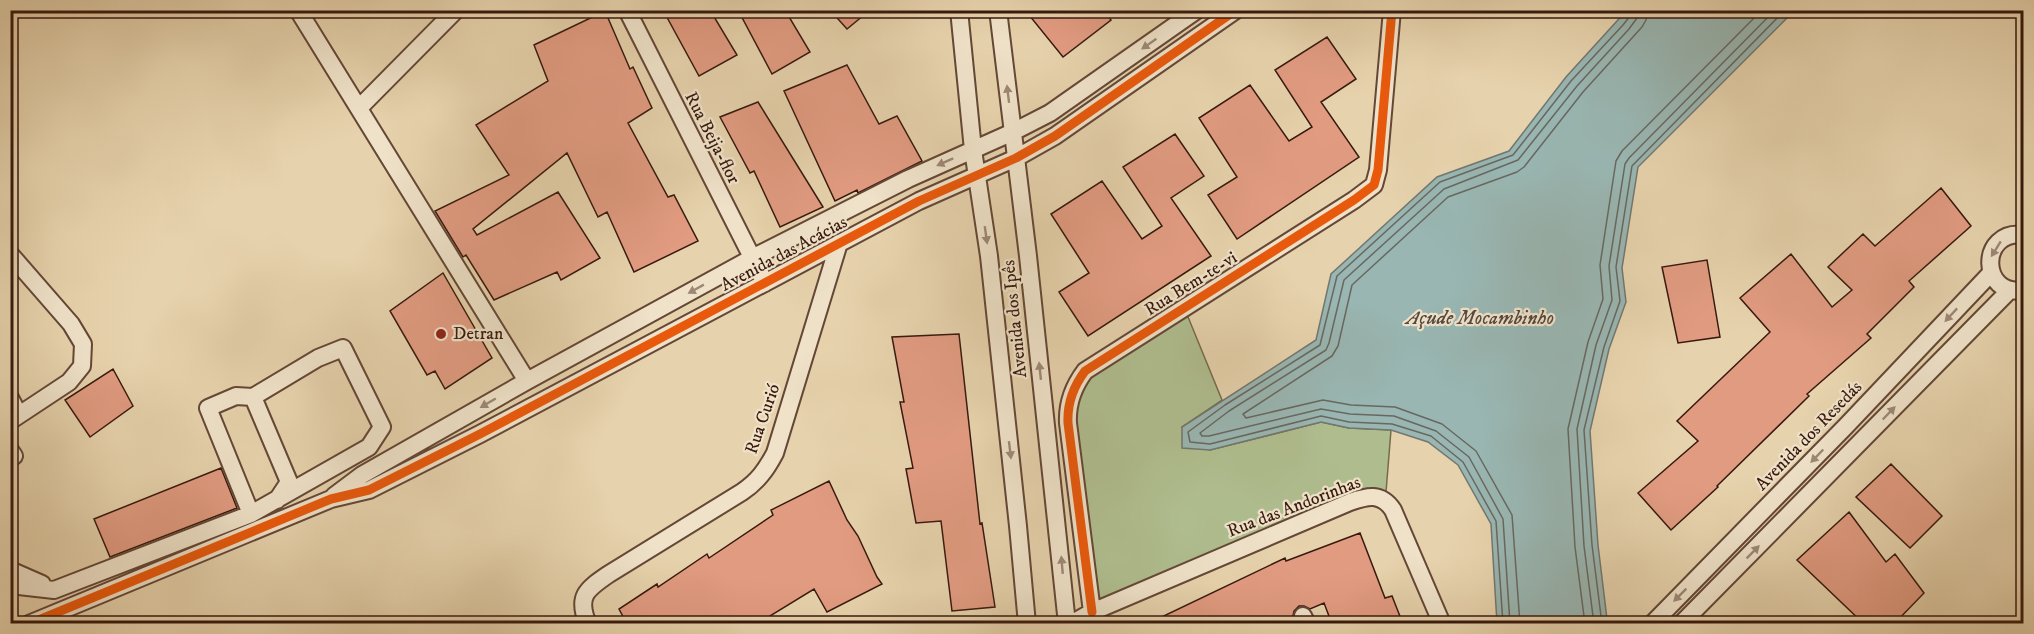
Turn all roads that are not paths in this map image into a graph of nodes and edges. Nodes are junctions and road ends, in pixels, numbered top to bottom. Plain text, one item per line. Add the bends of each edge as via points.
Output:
1 (298, 10) edge
2 (456, 10) edge
3 (627, 10) edge
4 (959, 10) edge
5 (998, 10) edge
6 (1197, 10) edge
7 (1236, 10) edge
8 (1392, 10) edge
9 (360, 108) junction
10 (1013, 132) junction
11 (973, 150) junction
12 (1016, 158) junction
13 (977, 175) junction
14 (2024, 235) edge
15 (839, 243) junction
16 (10, 254) edge
17 (752, 258) junction
18 (1991, 273) junction
19 (765, 282) junction
20 (2017, 290) edge
21 (527, 381) junction
22 (253, 397) junction
23 (10, 398) edge
24 (15, 418) edge
25 (10, 450) edge
26 (10, 458) edge
27 (332, 499) junction
28 (277, 501) junction
29 (251, 514) junction
30 (10, 570) edge
31 (10, 585) edge
32 (54, 590) junction
33 (1092, 612) junction
34 (29, 624) edge
35 (588, 624) edge
36 (1027, 624) edge
37 (1069, 624) edge
38 (1442, 624) edge
39 (1652, 624) edge
40 (1682, 624) edge

1 - 9 street
2 - 9 street
3 - 17 street, Rua Beija-flor
4 - 11 street, Avenida dos Ipês
10 -> 5 street, Avenida dos Ipês
6 -> 10 street, Avenida das Acácias via 1050,113
7 - 12 street, Avenida das Acácias via 1055,136
8 - 33 street, Rua Bem-te-vi via 1374,185 1085,371 1078,380 1069,402 1068,423
9 - 21 street
10 - 11 street, Avenida das Acácias
10 - 12 street, Avenida dos Ipês
11 - 13 street, Avenida dos Ipês
11 -> 17 street, Avenida das Acácias
12 - 13 street, Avenida das Acácias
37 -> 12 street, Avenida dos Ipês
13 - 15 street, Avenida das Acácias
13 -> 36 street, Avenida dos Ipês
14 -> 18 street via 2011,235 1995,246 1989,264
15 - 19 street, Avenida das Acácias
15 - 35 street, Rua Curió via 775,453 765,471 742,492 588,589 582,600
16 - 24 street via 71,324 83,344 82,366 69,382
17 - 19 street, Rua Beija-flor
17 -> 21 street, Avenida das Acácias
18 - 20 street via 1995,280
18 -> 39 street, Avenida dos Resedás
19 - 27 street, Avenida das Acácias via 369,490
40 -> 20 street
21 -> 27 street, Avenida das Acácias via 362,475
22 - 28 street via 289,482
22 - 28 street via 318,358 344,348 382,427 369,447
22 - 29 street via 236,396 208,408
23 - 24 street
25 - 26 street via 14,456
27 - 34 street
28 - 29 street
29 - 32 street
30 - 32 street
31 - 32 street
33 - 37 street
33 - 38 street, Rua das Andorinhas via 1350,502 1376,496 1393,510

